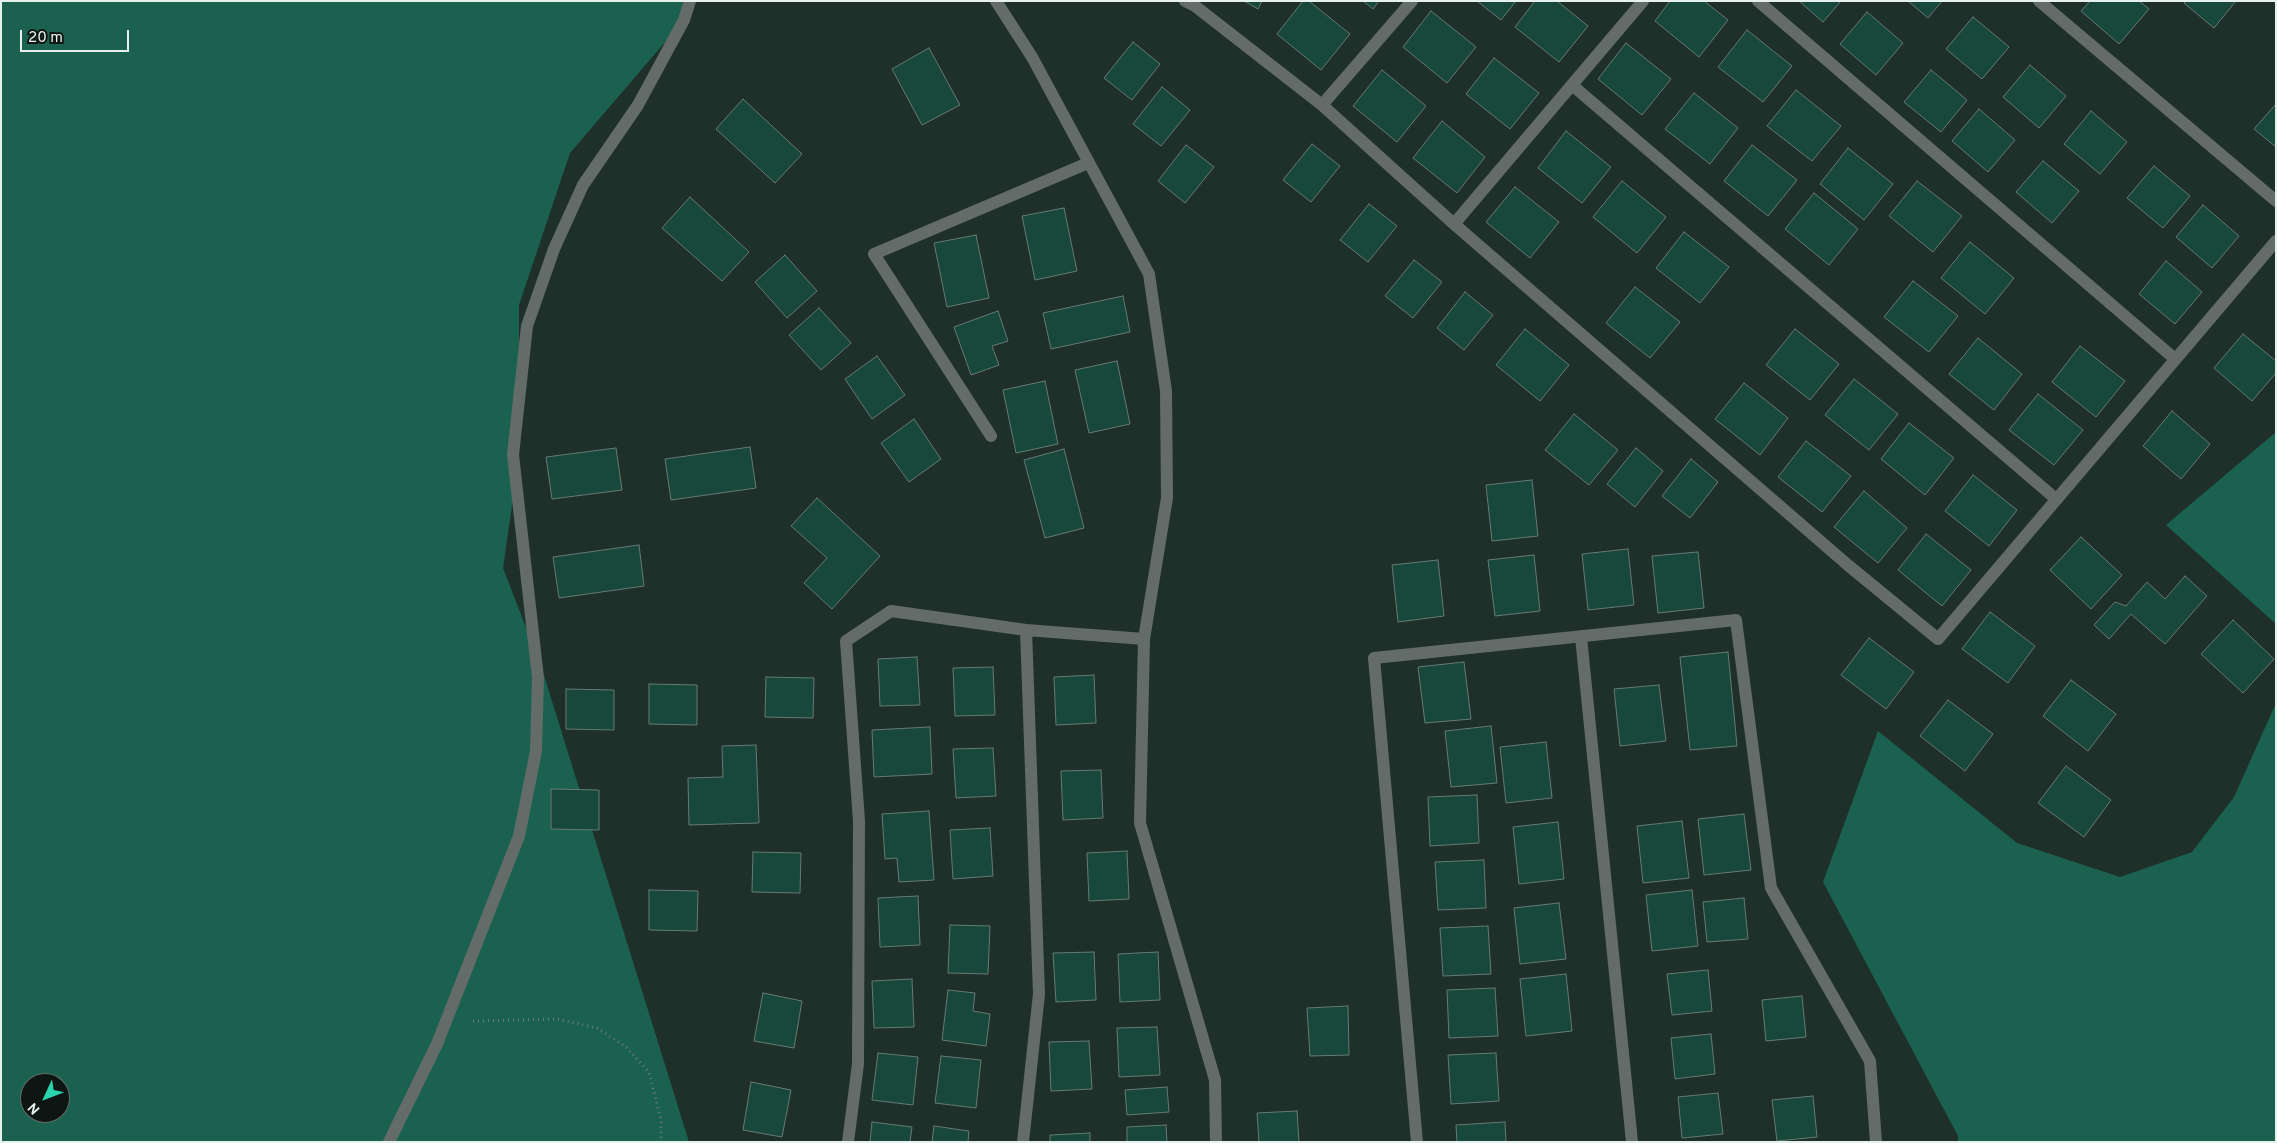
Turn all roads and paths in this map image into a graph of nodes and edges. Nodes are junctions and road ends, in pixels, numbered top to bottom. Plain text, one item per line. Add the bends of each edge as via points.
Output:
1 (690, 1) edge
2 (996, 1) edge
3 (1185, 1) edge
4 (1412, 1) edge
5 (1643, 1) edge
6 (1758, 1) edge
7 (2039, 1) edge
8 (1572, 85) junction
9 (1322, 105) junction
10 (1088, 163) junction
11 (2276, 201) edge
12 (1454, 224) junction
13 (2276, 241) edge
14 (2175, 359) junction
15 (991, 436) dead end
16 (2056, 499) junction
17 (1026, 630) junction
18 (1580, 637) junction
19 (1144, 639) junction
20 (445, 1022) junction
21 (389, 1142) edge
22 (661, 1142) edge
23 (848, 1142) edge
24 (1023, 1142) edge
25 (1216, 1142) edge
26 (1417, 1142) edge
27 (1632, 1142) edge
28 (1876, 1142) edge

1 - 20 street via 684,20 638,105 583,185 554,249 527,326 513,456 538,678 536,751 518,836
2 - 10 street via 1032,57
3 - 9 street
4 - 9 street
5 - 8 street
6 - 14 street
7 - 11 street
8 - 12 street
8 - 16 street
9 - 12 street
10 - 15 street via 874,254
10 - 19 street via 1149,274 1166,391 1167,498
12 - 16 street via 1849,566 1938,639
13 - 14 street
14 - 16 street
17 - 19 street
17 - 23 street via 891,611 846,641 859,821 858,1064
17 - 24 street via 1039,994
18 - 26 street via 1374,658
18 - 27 street
18 - 28 street via 1736,620 1771,888 1870,1061
19 - 25 street via 1140,823 1215,1080
20 - 21 street
20 - 22 path via 557,1019 597,1028 626,1047 649,1072 662,1120

